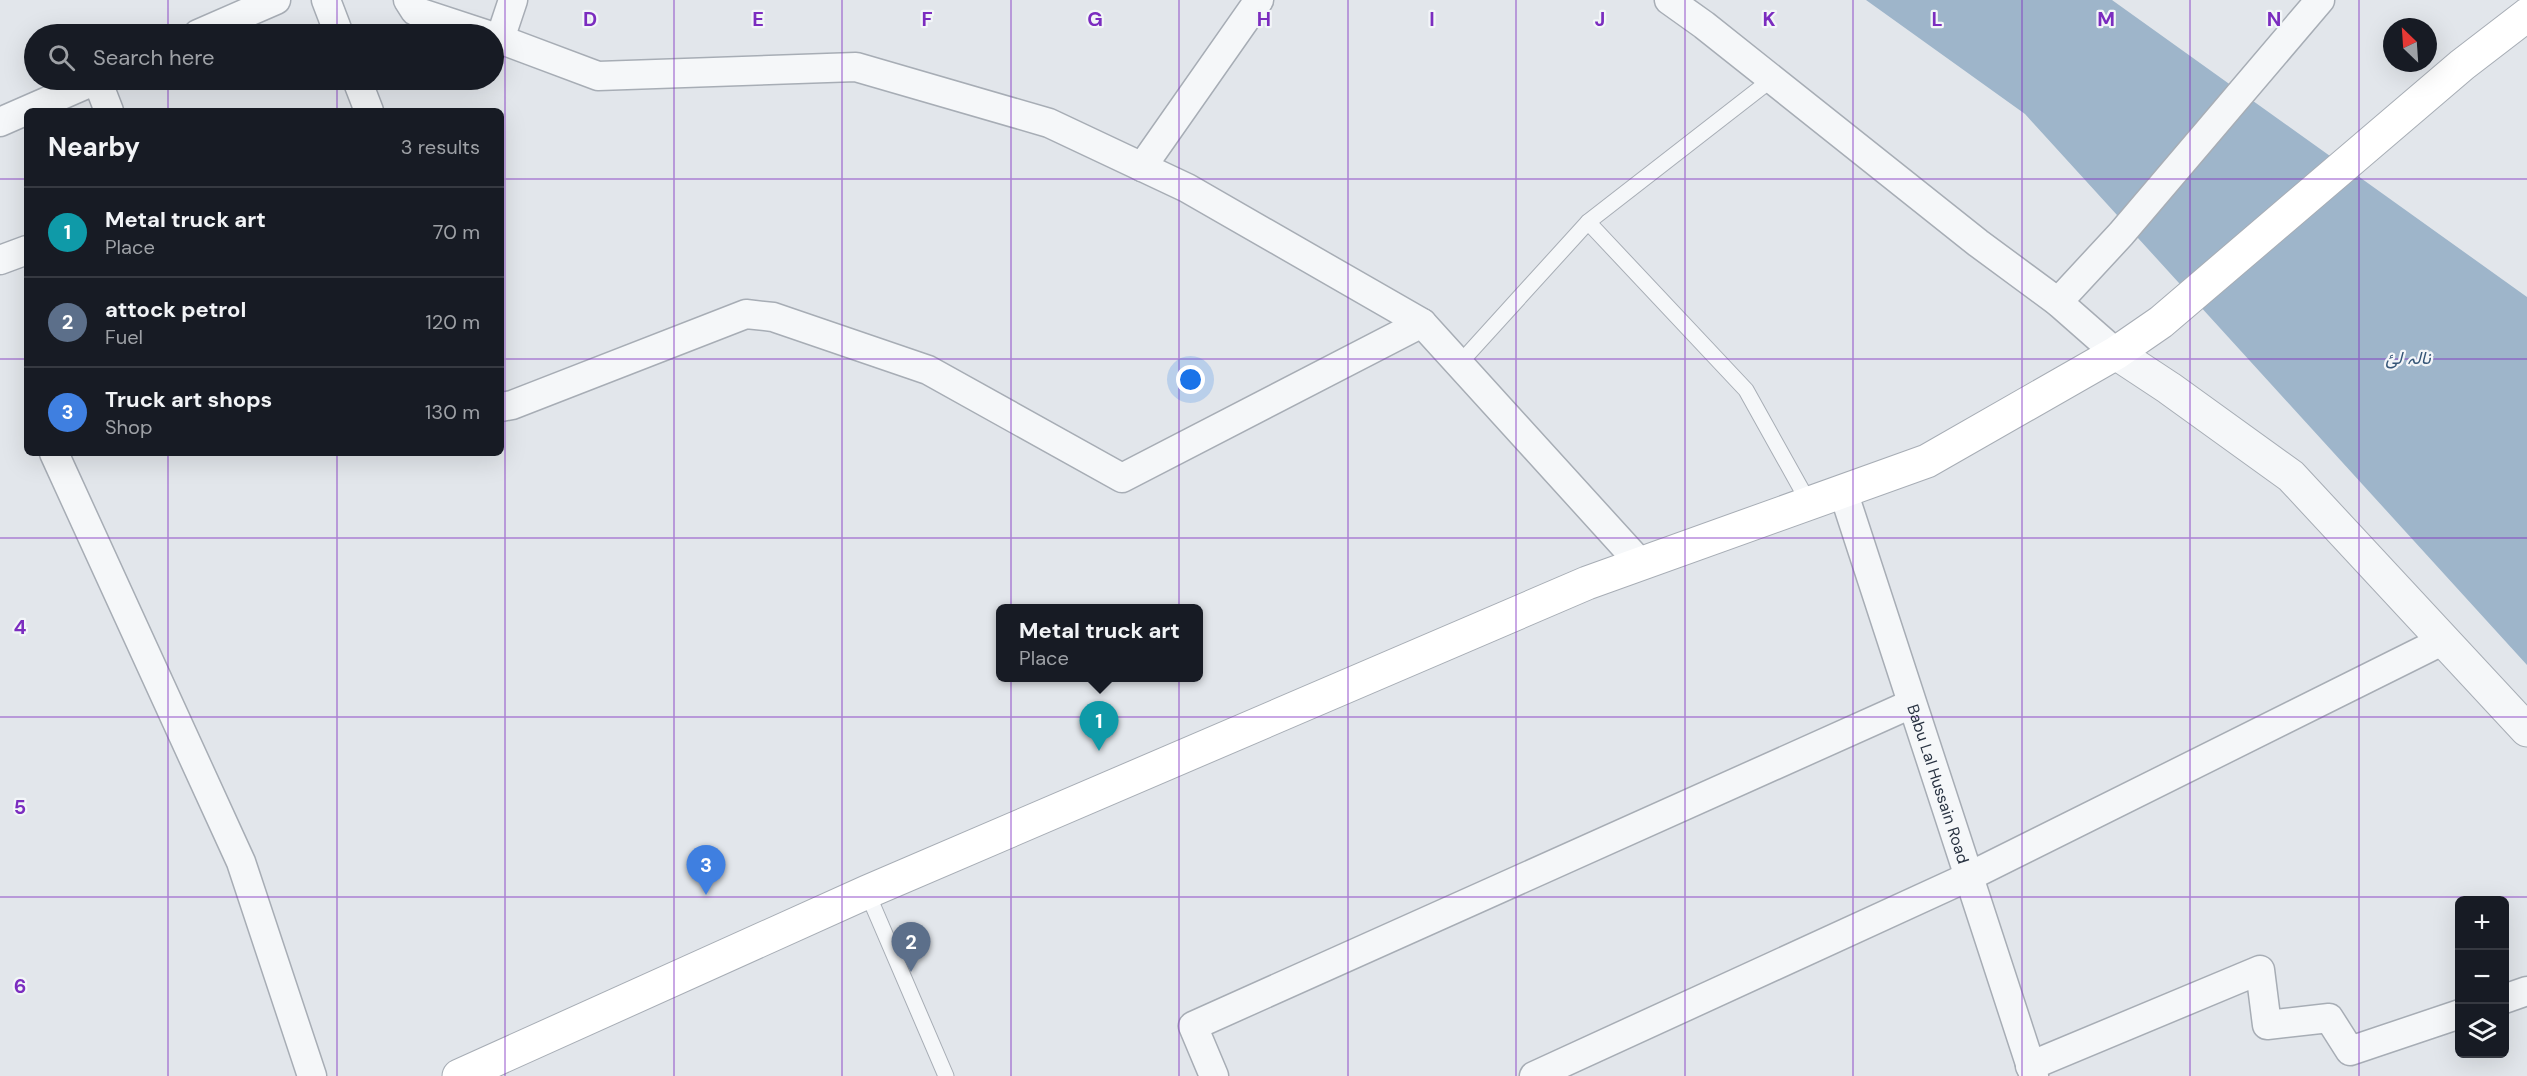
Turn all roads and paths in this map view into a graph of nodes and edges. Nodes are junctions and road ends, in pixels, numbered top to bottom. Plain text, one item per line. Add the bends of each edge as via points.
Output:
1 (276, 0) edge
2 (326, 0) edge
3 (408, 0) edge
4 (513, 0) edge
5 (1259, 0) edge
6 (1669, 0) edge
7 (2319, 0) edge
8 (2526, 17) edge
9 (221, 24) edge
10 (335, 24) edge
11 (454, 24) edge
12 (500, 24) edge
13 (504, 41) edge
14 (1772, 79) junction
15 (74, 90) edge
16 (101, 90) edge
17 (361, 90) edge
18 (32, 108) edge
19 (108, 108) edge
20 (368, 108) edge
21 (24, 112) edge
22 (0, 122) edge
23 (1142, 167) junction
24 (1588, 222) junction
25 (24, 251) edge
26 (0, 260) edge
27 (2058, 302) junction
28 (1422, 323) junction
29 (2116, 353) junction
30 (1459, 364) junction
31 (504, 406) edge
32 (55, 456) edge
33 (1843, 491) junction
34 (1809, 503) junction
35 (1641, 564) junction
36 (2444, 640) junction
37 (1911, 704) junction
38 (2527, 729) edge
39 (1968, 878) junction
40 (867, 891) junction
41 (2527, 991) edge
42 (2509, 998) edge
43 (2455, 1016) edge
44 (2032, 1071) edge
45 (312, 1076) edge
46 (459, 1076) edge
47 (946, 1076) edge
48 (1214, 1076) edge
49 (1534, 1076) edge

1 - 9 street
2 - 10 street
3 - 11 street via 415,11
4 - 12 street
5 - 23 street
6 - 14 street
7 - 27 street via 2121,234
8 - 29 main road via 2462,66 2161,322
13 - 23 street via 598,76 856,67 1049,123
14 - 24 lane
14 - 27 street
15 - 18 street
16 - 19 street
17 - 20 street
21 - 22 street
23 - 28 street via 1187,188
24 - 30 lane
24 - 34 lane via 1746,390
25 - 26 street
27 - 29 street
28 - 30 street
28 - 31 street via 1122,478 928,370 773,317 746,314
29 - 33 main road via 1927,461
29 - 36 street via 2291,476
30 - 35 street
32 - 45 street via 241,862
33 - 34 main road
33 - 37 street, Babu Lal Hussain Road
34 - 35 main road
35 - 40 main road via 1587,583
36 - 38 street
36 - 39 street
37 - 39 street, Babu Lal Hussain Road
37 - 48 street via 1193,1026
39 - 44 street, Babu Lal Hussain Road
39 - 49 street
40 - 46 main road
40 - 47 lane
41 - 42 street
43 - 44 street via 2350,1051 2329,1018 2267,1025 2260,970

